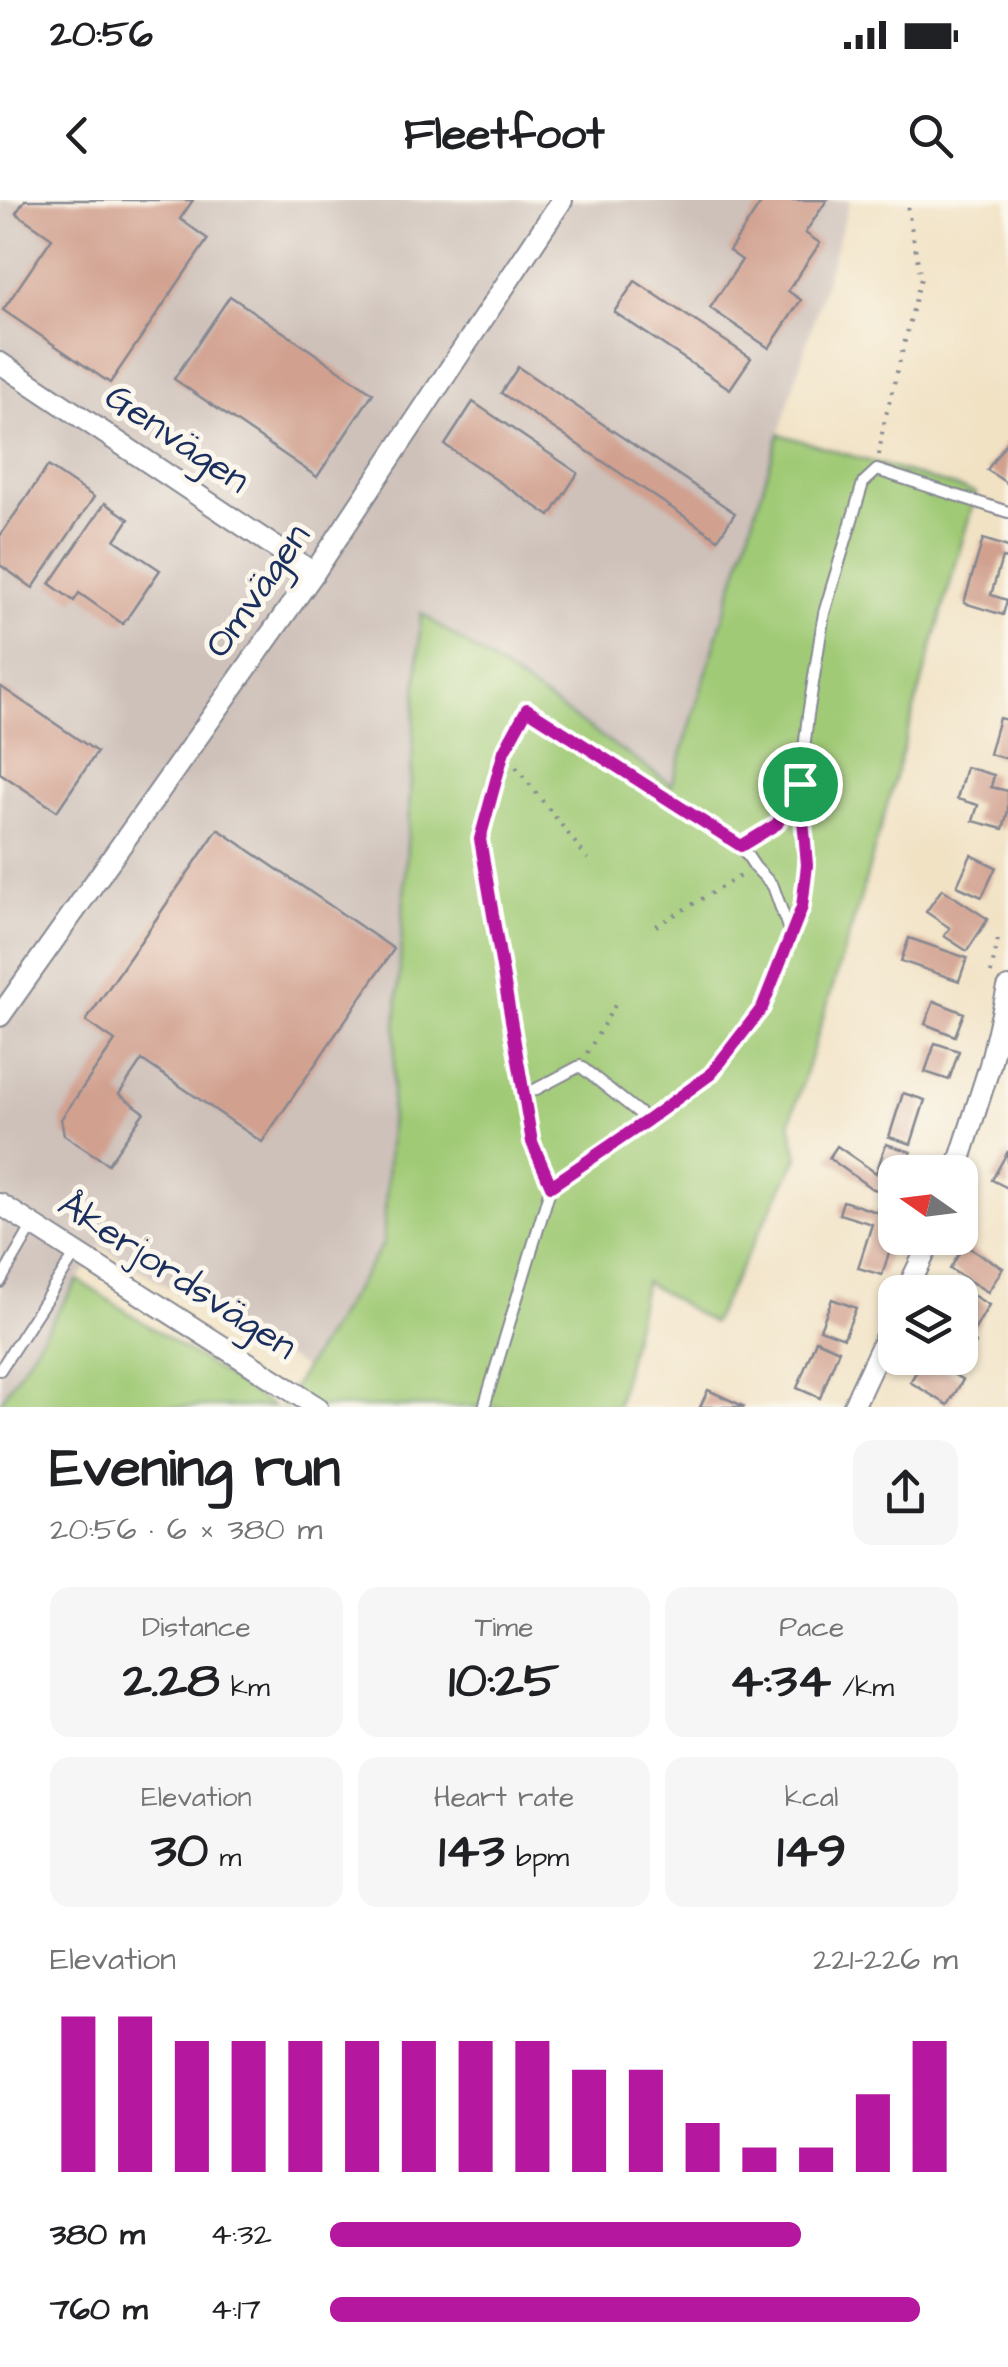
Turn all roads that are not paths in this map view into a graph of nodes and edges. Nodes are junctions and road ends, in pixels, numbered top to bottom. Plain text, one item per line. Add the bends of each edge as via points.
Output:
1 (562, 200) edge
2 (0, 363) edge
3 (1008, 512) edge
4 (314, 573) junction
5 (800, 784) junction
6 (741, 846) junction
7 (791, 937) junction
8 (1008, 988) edge
9 (0, 1016) edge
10 (523, 1096) junction
11 (648, 1120) junction
12 (961, 1155) edge
13 (551, 1186) junction
14 (0, 1204) edge
15 (33, 1225) junction
16 (77, 1253) junction
17 (0, 1282) edge
18 (878, 1353) edge
19 (0, 1370) edge
20 (317, 1407) edge
21 (484, 1407) edge
22 (853, 1407) edge

1 - 4 street, Omvägen
2 - 4 street, Genvägen
3 - 5 lane via 877,470 863,483 824,613
4 - 9 street, Omvägen
5 - 6 lane via 777,824
5 - 7 lane via 807,865
6 - 7 lane via 772,886
6 - 10 lane via 527,709 504,751 480,839
7 - 11 lane via 762,1008 711,1074
8 - 12 street
10 - 11 lane via 580,1066
10 - 13 lane via 532,1142
11 - 13 lane
13 - 21 lane
14 - 15 street, Åkerjordsvägen
15 - 16 street, Åkerjordsvägen
15 - 17 lane
16 - 19 lane
16 - 20 street, Åkerjordsvägen
18 - 22 street

